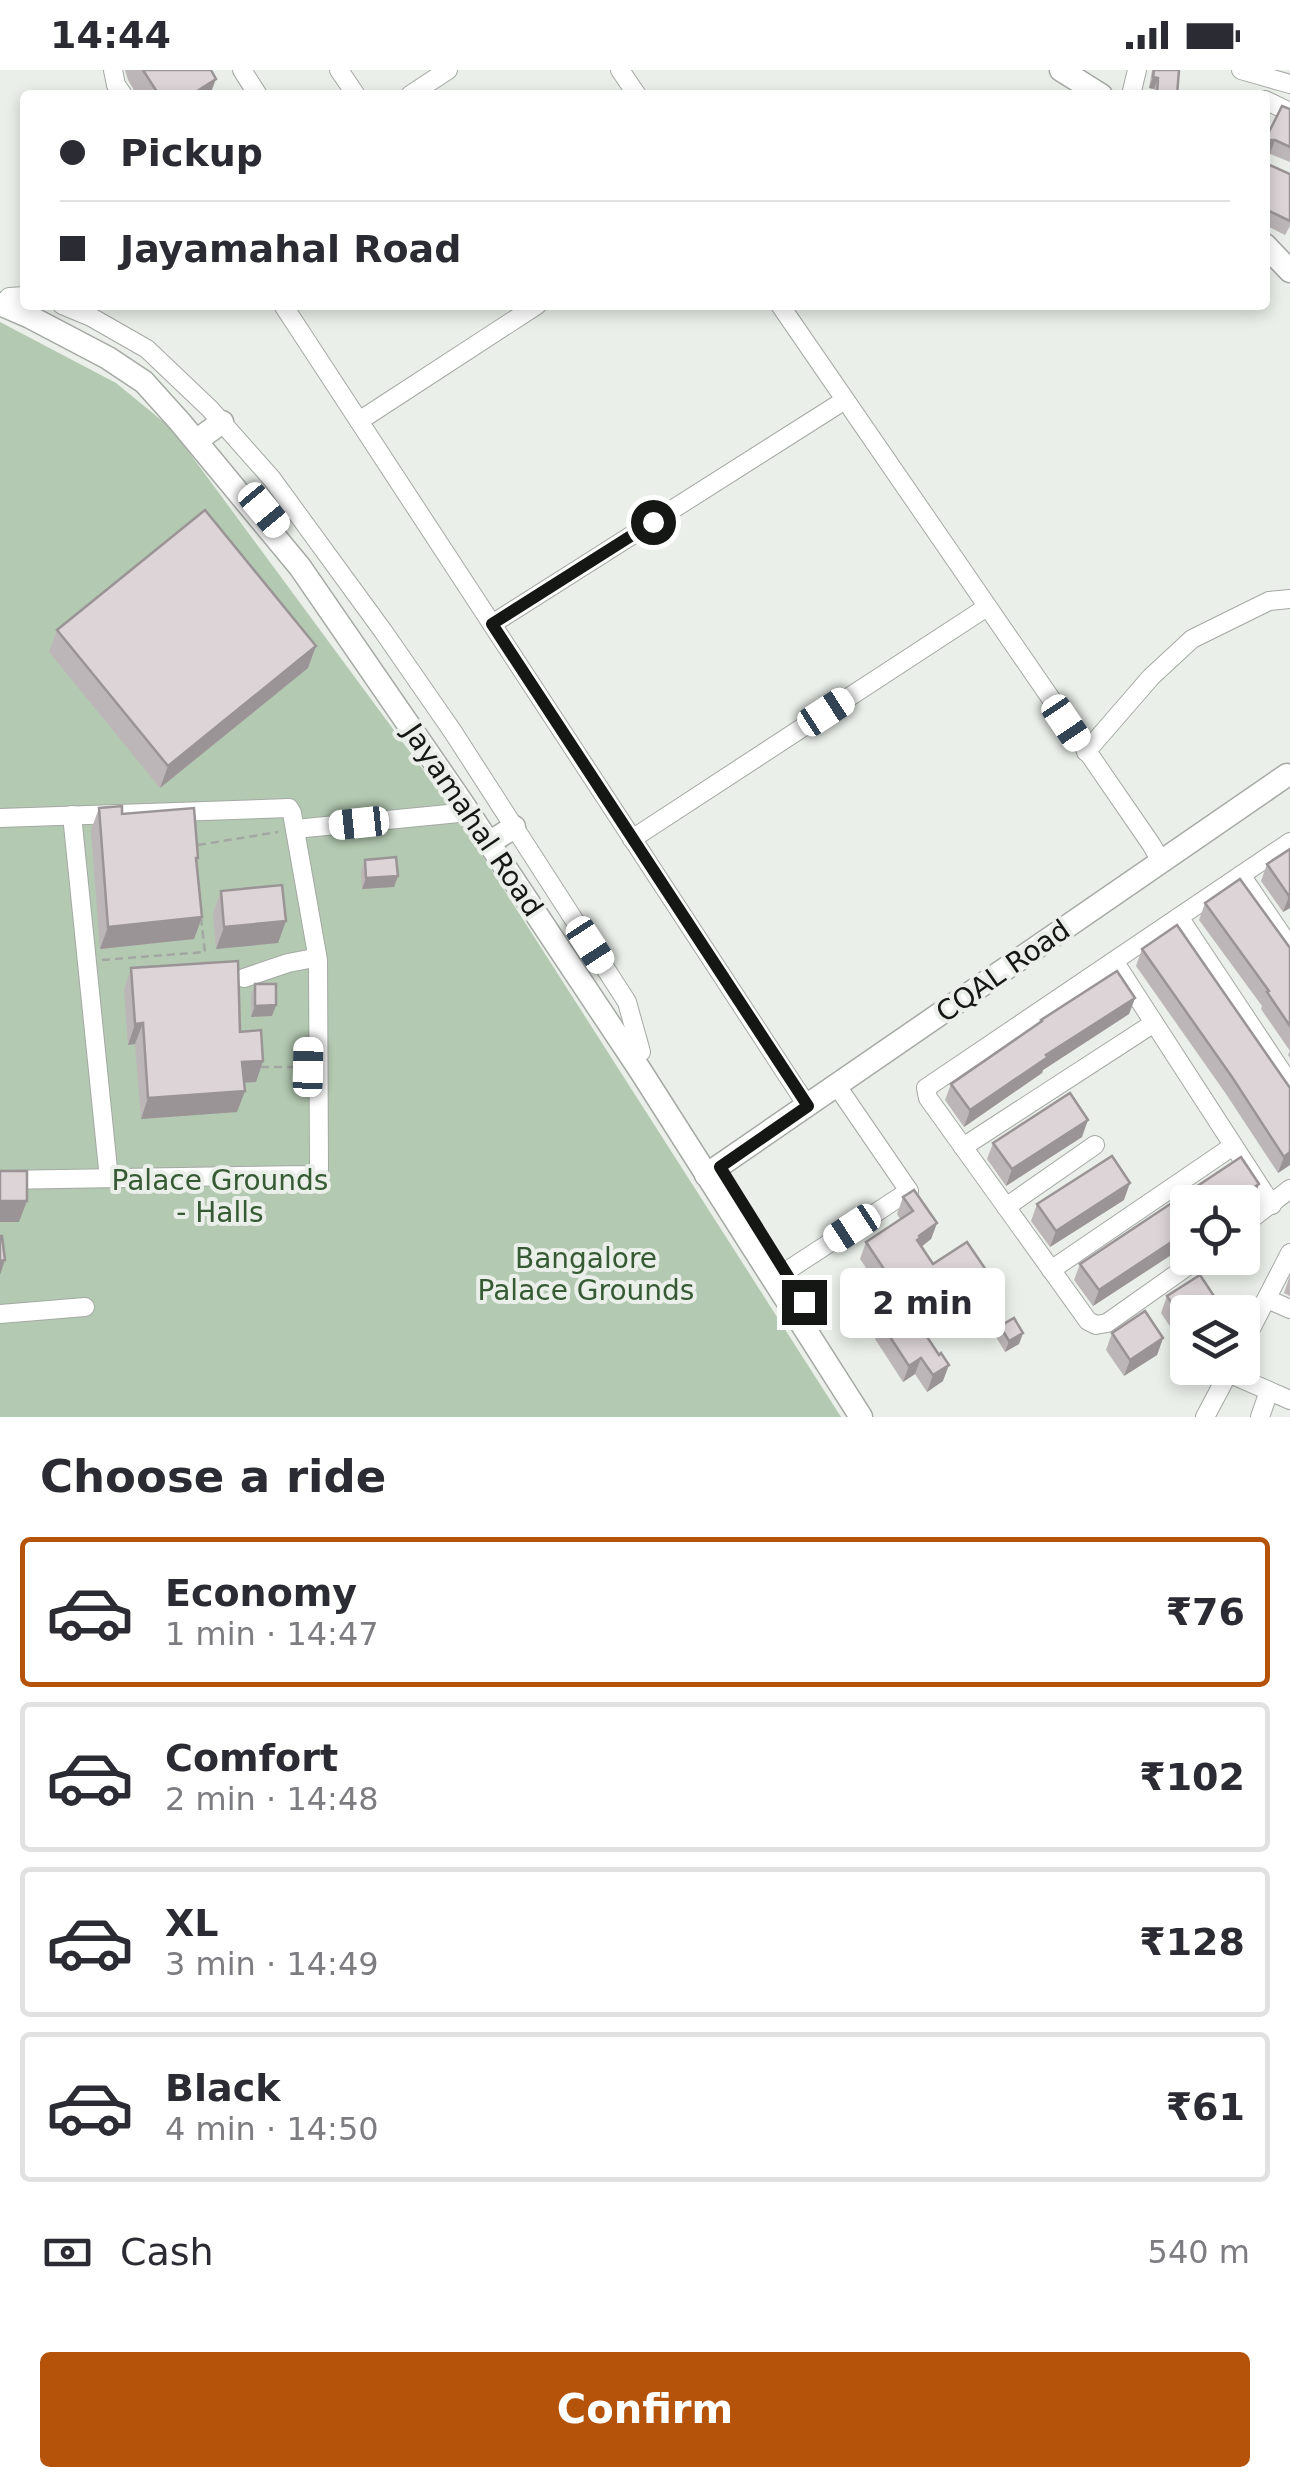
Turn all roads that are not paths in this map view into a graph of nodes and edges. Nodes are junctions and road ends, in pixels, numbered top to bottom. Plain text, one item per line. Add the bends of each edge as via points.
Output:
1 (448, 70) edge
2 (1061, 70) edge
3 (1241, 70) edge
4 (1266, 74) edge
5 (1290, 84) edge
6 (418, 90) edge
7 (1093, 90) edge
8 (1270, 250) edge
9 (1290, 271) edge
10 (32, 310) edge
11 (74, 310) edge
12 (286, 310) edge
13 (529, 310) edge
14 (783, 310) edge
15 (845, 400) junction
16 (359, 421) junction
17 (207, 433) junction
18 (1290, 599) edge
19 (986, 606) junction
20 (492, 624) junction
21 (1086, 752) junction
22 (1289, 771) edge
23 (467, 802) junction
24 (72, 815) junction
25 (0, 818) edge
26 (295, 830) junction
27 (501, 836) junction
28 (632, 838) junction
29 (1290, 842) edge
30 (1162, 863) junction
31 (1241, 875) junction
32 (1179, 917) junction
33 (314, 938) junction
34 (1290, 948) edge
35 (309, 959) junction
36 (1114, 961) junction
37 (244, 978) dead end
38 (1154, 1023) junction
39 (313, 1027) junction
40 (1290, 1084) edge
41 (837, 1086) junction
42 (808, 1106) junction
43 (313, 1108) junction
44 (1094, 1145) dead end
45 (1233, 1146) junction
46 (964, 1147) junction
47 (108, 1169) junction
48 (0, 1171) edge
49 (713, 1171) junction
50 (0, 1180) edge
51 (1290, 1189) edge
52 (1272, 1205) junction
53 (1006, 1206) junction
54 (1260, 1213) edge
55 (1290, 1253) edge
56 (1052, 1270) junction
57 (785, 1272) junction
58 (1175, 1275) edge
59 (1267, 1299) junction
60 (85, 1307) dead end
61 (1290, 1309) edge
62 (1260, 1312) edge
63 (0, 1314) edge
64 (1222, 1385) edge
65 (1257, 1385) edge
66 (1268, 1391) junction
67 (1290, 1400) edge
68 (861, 1417) edge
69 (877, 1417) edge
70 (1205, 1417) edge
71 (1260, 1417) edge

1 - 6 street
2 - 7 main road
3 - 4 street
4 - 5 street
8 - 9 main road
10 - 17 main road, Jayamahal Road via 144,382
11 - 17 street via 147,349
12 - 16 street
13 - 16 street
14 - 15 street
15 - 19 street
15 - 20 street
16 - 20 street
17 - 23 main road, Jayamahal Road
17 - 27 street via 272,478 305,523 453,732
18 - 21 street via 1269,600 1192,638
19 - 21 street
19 - 28 street
20 - 28 street
21 - 30 street
22 - 30 main road, CQAL Road
23 - 26 street
23 - 27 main road, Jayamahal Road
24 - 25 street
24 - 26 street via 283,806
24 - 47 street
26 - 33 street
27 - 49 main road, Jayamahal Road
27 - 49 main road, Jayamahal Road via 640,1070
28 - 42 street
29 - 31 street
30 - 41 main road, CQAL Road
31 - 32 street
31 - 34 street
32 - 36 street
32 - 40 street
33 - 35 street
33 - 39 street
35 - 37 street
35 - 39 street
36 - 38 street
36 - 46 street via 926,1088
38 - 45 street
38 - 46 street
39 - 43 street
39 - 43 street
41 - 42 main road, CQAL Road
41 - 57 street via 909,1191
42 - 49 main road, CQAL Road
43 - 47 street via 306,1164 300,1166
43 - 50 street via 319,1169 314,1174
44 - 53 street
45 - 52 street
45 - 56 street
46 - 53 street
47 - 48 street
49 - 57 main road, Jayamahal Road
49 - 68 main road, Jayamahal Road
51 - 52 street
52 - 54 street
53 - 56 street
55 - 59 street
56 - 58 street via 1096,1325
57 - 69 main road, Jayamahal Road
59 - 61 street
59 - 62 street
60 - 63 street
64 - 70 street
65 - 66 street
66 - 67 street
66 - 71 street

